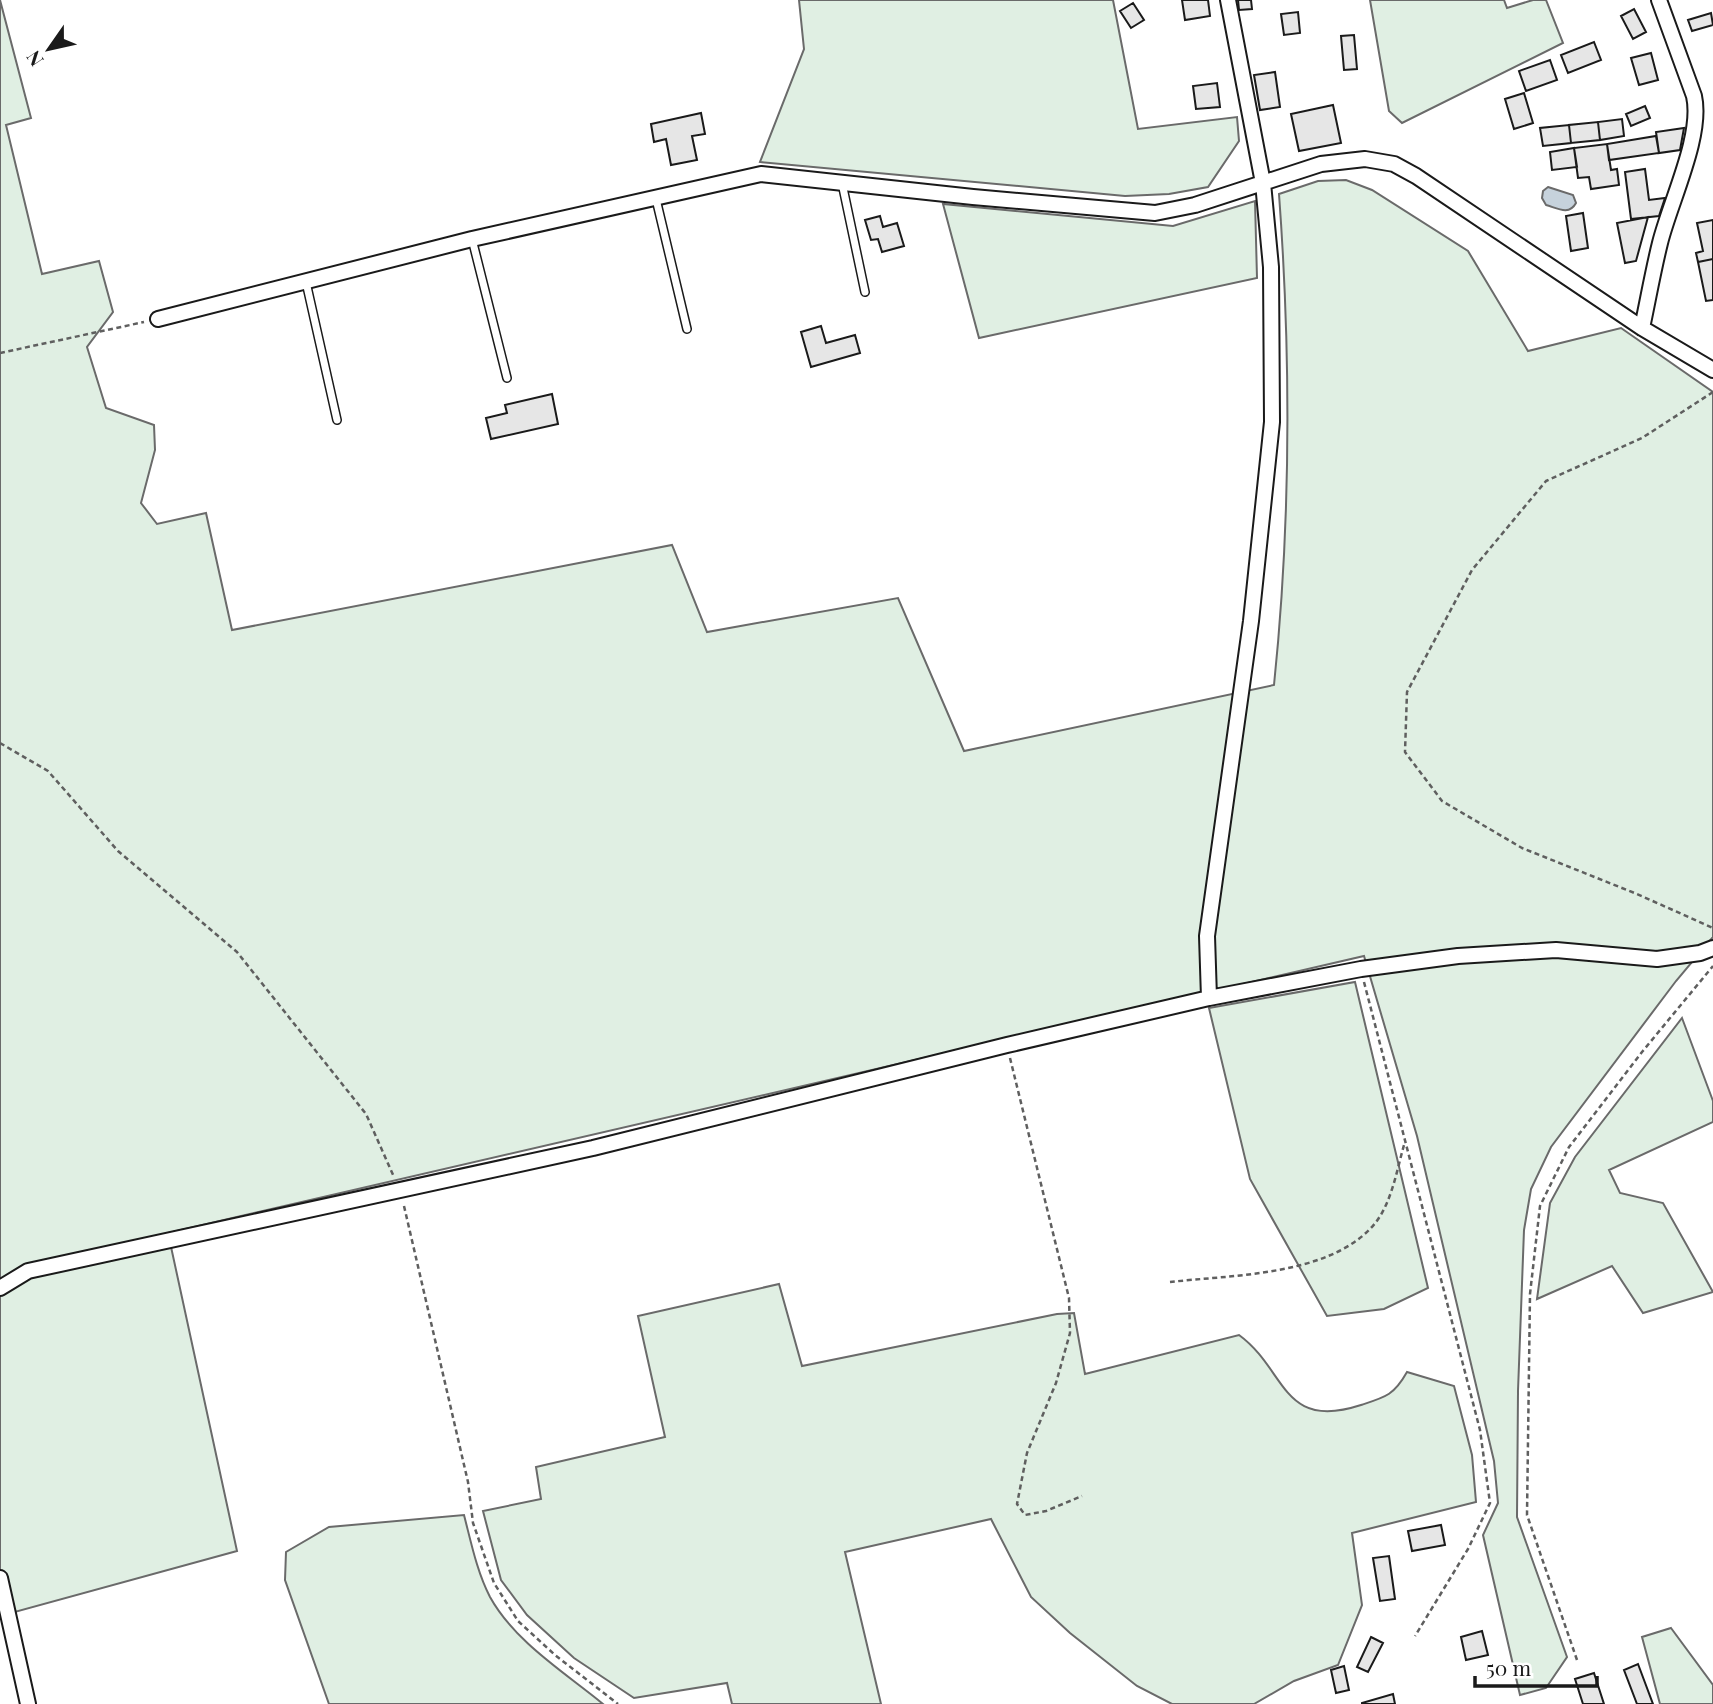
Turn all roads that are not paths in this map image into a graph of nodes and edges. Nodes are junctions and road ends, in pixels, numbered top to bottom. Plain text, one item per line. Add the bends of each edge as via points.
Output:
1 (1228, 0) edge
2 (1660, 0) edge
3 (842, 183) junction
4 (1263, 183) junction
5 (656, 199) junction
6 (472, 239) junction
7 (306, 281) junction
8 (864, 292) dead end
9 (158, 319) road end
10 (1642, 328) junction
11 (688, 330) dead end
12 (1713, 370) edge
13 (507, 378) dead end
14 (337, 420) dead end
15 (1713, 948) edge
16 (1209, 998) junction
17 (0, 1287) edge
18 (0, 1578) edge
19 (29, 1704) edge

1 - 4 street
2 - 10 street via 1697,110 1660,242
3 - 4 street via 1155,213
3 - 5 street via 761,174
3 - 8 lane
4 - 10 street via 1321,164 1365,159 1394,164
4 - 16 street via 1271,267 1272,422 1251,621 1207,936
5 - 6 street
5 - 11 lane
6 - 7 street
6 - 13 lane
7 - 9 street
7 - 14 lane
10 - 12 street
15 - 16 street via 1657,959 1556,950 1458,956
16 - 17 street via 593,1148 28,1271
18 - 19 street

